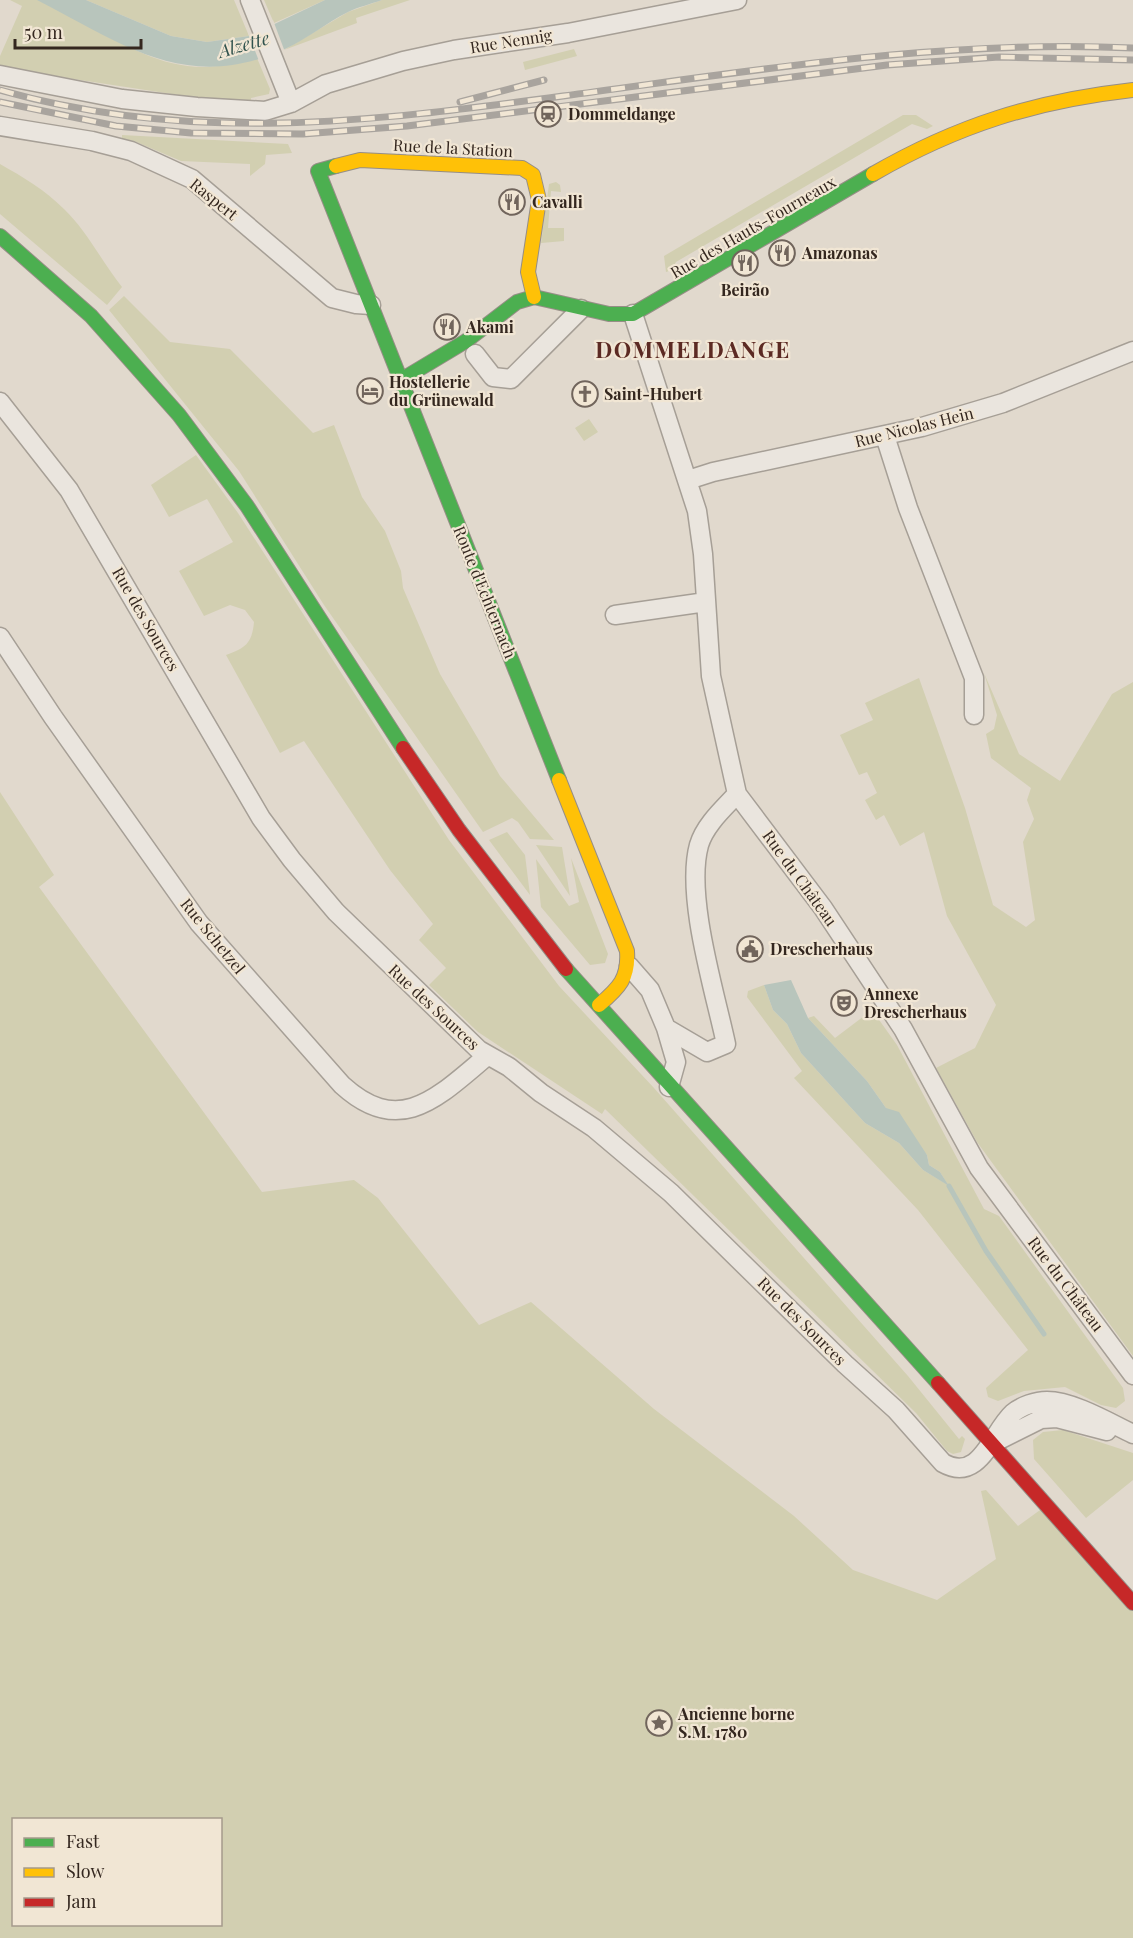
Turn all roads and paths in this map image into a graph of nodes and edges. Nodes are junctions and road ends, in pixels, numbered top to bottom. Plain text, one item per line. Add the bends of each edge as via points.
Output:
1 (250, 0) edge
2 (737, 0) edge
3 (0, 75) edge
4 (1133, 90) edge
5 (288, 95) junction
6 (0, 126) edge
7 (318, 171) joint
8 (0, 236) edge
9 (534, 297) junction
10 (371, 305) junction
11 (581, 309) junction
12 (633, 314) junction
13 (1133, 351) edge
14 (475, 354) dead end
15 (401, 380) junction
16 (0, 402) edge
17 (885, 436) junction
18 (687, 480) junction
19 (706, 602) junction
20 (615, 615) dead end
21 (0, 637) edge
22 (974, 715) dead end
23 (738, 795) junction
24 (629, 966) junction
25 (599, 1005) junction
26 (666, 1028) junction
27 (487, 1056) junction
28 (669, 1087) junction
29 (1133, 1375) edge
30 (1133, 1436) edge
31 (993, 1443) junction
32 (1133, 1603) edge

1 - 5 street
2 - 5 street, Rue Nennig via 415,58
3 - 5 street via 122,99 197,107 265,111
4 - 12 street, Rue des Hauts-Fourneaux via 1007,114 920,147
6 - 10 street, Raspert via 92,141 162,164 192,179 332,298
7 - 9 street, Rue de la Station via 360,160 522,168 533,175 538,187 528,272
7 - 10 street, Route d'Echternach
8 - 25 street via 91,316 179,415 247,506 459,830 524,918
9 - 11 street
9 - 15 street via 502,311 466,341
10 - 15 street, Route d'Echternach
11 - 12 street
11 - 14 street via 510,379 493,377
12 - 18 street, Rue du Château
13 - 17 street, Rue Nicolas Hein via 1003,403
15 - 24 street, Route d'Echternach via 627,951
16 - 27 street, Rue des Sources via 69,490 241,784 292,860 336,912
17 - 18 street, Rue Nicolas Hein
17 - 22 street via 908,508 974,678
18 - 19 street, Rue du Château via 698,522
19 - 20 street
19 - 23 street, Rue du Château via 711,676
21 - 27 street, Rue Schetzel via 199,923 359,1100 379,1110 414,1107 425,1103
23 - 26 street via 713,820 699,845 697,875 701,924 726,1044 707,1052
23 - 29 street, Rue du Château via 823,908 903,1029 979,1168
24 - 25 street via 624,982
24 - 26 street via 650,990
25 - 28 street
26 - 28 street via 676,1062
27 - 31 street, Rue des Sources via 509,1067 594,1128 671,1192 896,1410 943,1463 951,1468 972,1465
28 - 31 street
30 - 31 street via 1056,1418 1041,1419
31 - 32 street

